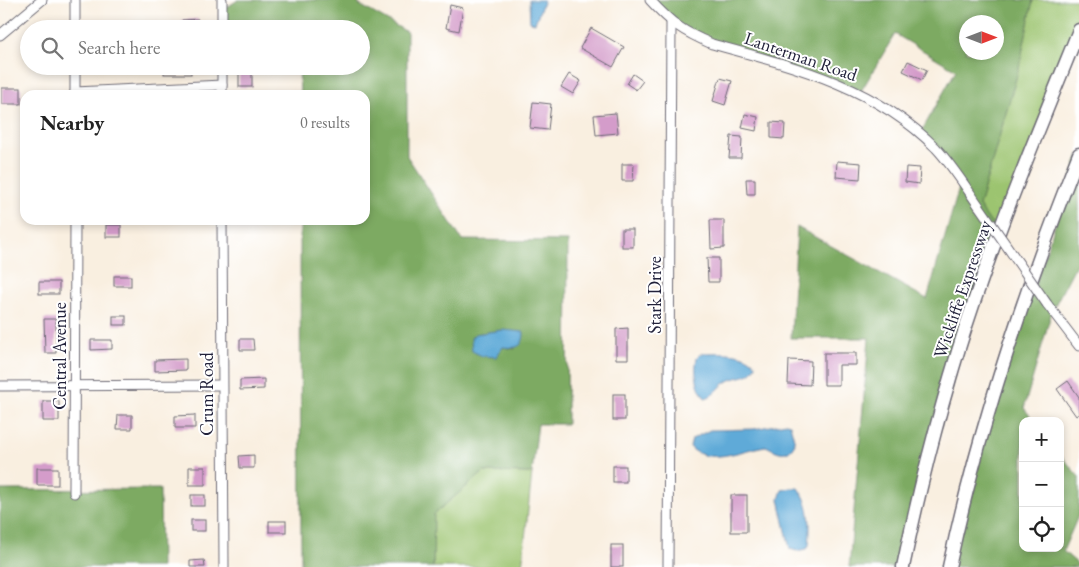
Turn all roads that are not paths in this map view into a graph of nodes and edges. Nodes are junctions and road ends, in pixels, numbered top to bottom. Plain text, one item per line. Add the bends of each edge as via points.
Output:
1 (42, 0) edge
2 (75, 0) edge
3 (222, 0) edge
4 (650, 0) edge
5 (75, 20) edge
6 (222, 20) edge
7 (0, 21) edge
8 (671, 23) junction
9 (1079, 30) edge
10 (4, 32) edge
11 (75, 75) edge
12 (222, 75) edge
13 (75, 90) edge
14 (222, 90) edge
15 (1079, 154) edge
16 (75, 225) edge
17 (222, 225) edge
18 (1079, 346) edge
19 (222, 385) junction
20 (0, 386) edge
21 (75, 386) junction
22 (74, 493) dead end
23 (224, 567) edge
24 (668, 567) edge
25 (903, 567) edge
26 (949, 567) edge

1 - 10 street
2 - 5 street
3 - 6 street
4 - 8 street, Lanterman Road
7 - 10 street
8 - 18 street, Lanterman Road, bridge via 712,44 819,75 876,101 904,120 936,148
8 - 24 street, Stark Drive
9 - 25 highway, Wickliffe Expressway via 1022,173 964,333 918,493
11 - 13 street
12 - 14 street
15 - 26 highway via 1003,360 964,494
16 - 21 street, Central Avenue
17 - 19 street, Crum Road
19 - 21 street
19 - 23 street, Crum Road
20 - 21 street
21 - 22 street, Central Avenue

